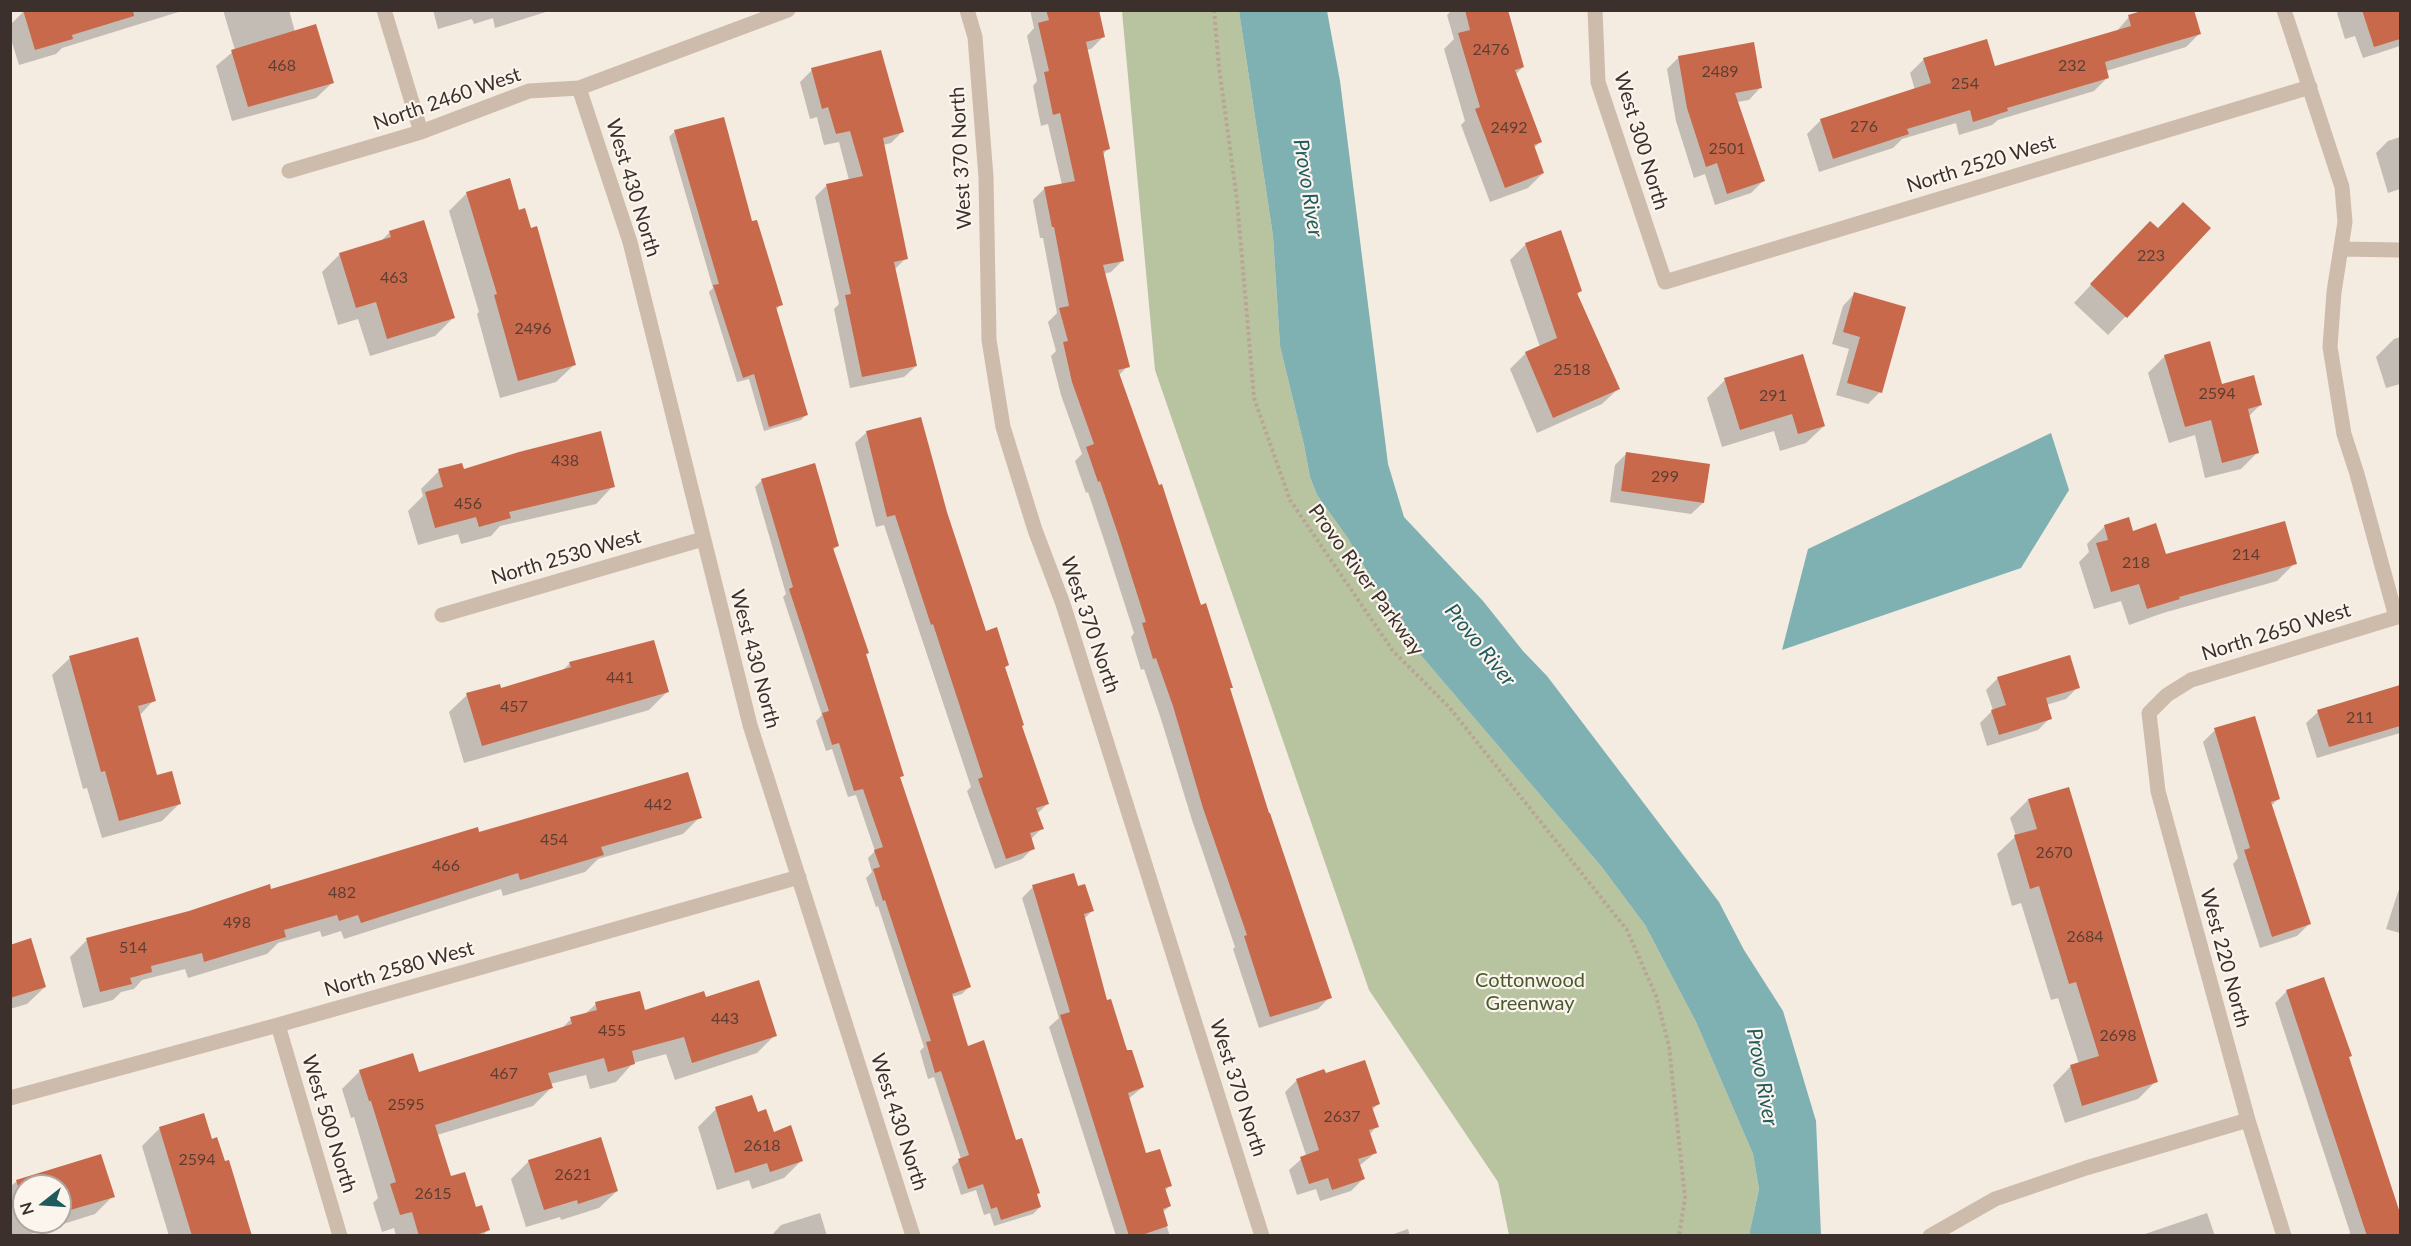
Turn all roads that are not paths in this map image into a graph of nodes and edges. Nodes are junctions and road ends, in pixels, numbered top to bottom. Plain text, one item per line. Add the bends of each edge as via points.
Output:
1 (384, 10) edge
2 (788, 10) edge
3 (967, 10) edge
4 (1595, 10) edge
5 (2284, 10) edge
6 (2310, 87) junction
7 (579, 88) junction
8 (421, 132) junction
9 (289, 171) dead end
10 (2342, 249) junction
11 (2400, 250) edge
12 (1665, 282) joint
13 (703, 539) junction
14 (442, 615) dead end
15 (2398, 616) edge
16 (2167, 695) joint
17 (799, 877) junction
18 (278, 1025) junction
19 (10, 1098) edge
20 (2248, 1120) junction
21 (340, 1236) edge
22 (913, 1236) edge
23 (1262, 1236) edge
24 (1930, 1236) edge
25 (2284, 1236) edge

1 - 8 street
2 - 7 street, North 2460 West
3 - 23 street, West 370 North via 975,37 986,177 989,340 1003,427 1070,625
4 - 12 street, West 300 North via 1598,82
5 - 6 street
6 - 10 street via 2342,187
6 - 12 street, North 2520 West
7 - 8 street, North 2460 West via 529,91
7 - 13 street, West 430 North via 630,242
8 - 9 street, North 2460 West
10 - 11 street
10 - 15 street via 2330,347 2344,434
13 - 14 street, North 2530 West
13 - 17 street, West 430 North via 750,725
15 - 16 street, North 2650 West via 2191,680
16 - 20 street, West 220 North via 2149,713 2158,791
17 - 18 street, North 2580 West
17 - 22 street, West 430 North
18 - 19 street, North 2580 West
18 - 21 street, West 500 North
20 - 24 street via 2086,1167 1995,1199
20 - 25 street, West 220 North

